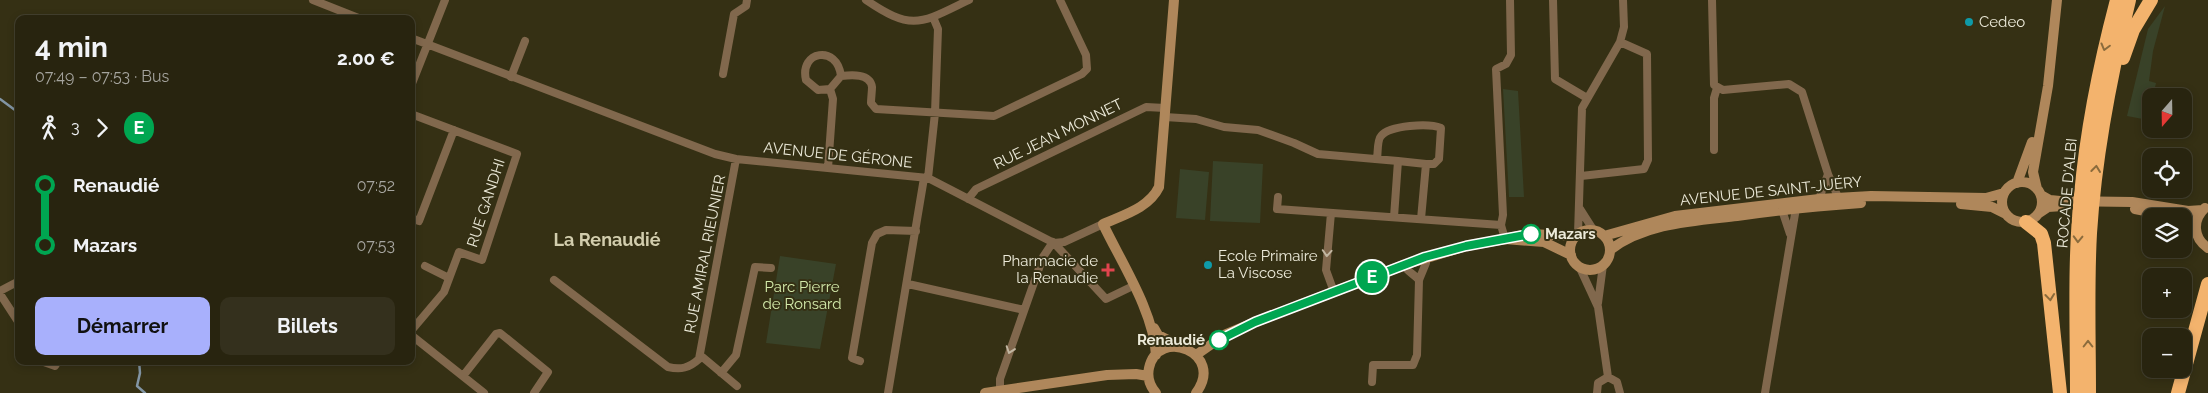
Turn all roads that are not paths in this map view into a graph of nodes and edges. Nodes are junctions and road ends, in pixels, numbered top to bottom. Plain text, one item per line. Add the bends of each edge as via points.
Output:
1 (313, 0) edge
2 (445, 0) edge
3 (747, 0) edge
4 (866, 0) edge
5 (970, 0) edge
6 (1060, 0) edge
7 (1174, 0) edge
8 (1510, 0) edge
9 (1553, 0) edge
10 (1623, 0) edge
11 (1712, 0) edge
12 (2051, 0) edge
13 (2057, 0) edge
14 (2118, 0) edge
15 (2129, 0) edge
16 (2152, 0) edge
17 (351, 15) edge
18 (933, 17) junction
19 (415, 40) edge
20 (525, 41) dead end
21 (1620, 42) junction
22 (428, 45) junction
23 (723, 74) dead end
24 (415, 76) edge
25 (841, 76) junction
26 (511, 77) junction
27 (1717, 88) junction
28 (830, 89) junction
29 (1587, 98) junction
30 (1165, 112) junction
31 (935, 113) junction
32 (415, 115) edge
33 (454, 130) junction
34 (2099, 140) junction
35 (1714, 150) dead end
36 (736, 159) junction
37 (1377, 159) junction
38 (1398, 161) junction
39 (1426, 164) junction
40 (828, 168) junction
41 (1828, 174) junction
42 (1581, 176) junction
43 (926, 178) junction
44 (2017, 183) junction
45 (2039, 192) junction
46 (2004, 193) junction
47 (1278, 197) dead end
48 (1838, 197) junction
49 (1819, 198) junction
50 (968, 199) junction
51 (2060, 204) junction
52 (2116, 204) junction
53 (1796, 208) junction
54 (2205, 208) edge
55 (1580, 209) junction
56 (1782, 210) junction
57 (2142, 210) edge
58 (1331, 213) junction
59 (2039, 213) junction
60 (2006, 214) junction
61 (1394, 217) junction
62 (1421, 219) junction
63 (415, 220) edge
64 (2026, 222) junction
65 (1103, 224) junction
66 (1501, 225) junction
67 (2192, 228) edge
68 (1594, 230) junction
69 (916, 231) junction
70 (2196, 231) junction
71 (1577, 235) junction
72 (1604, 236) junction
73 (1790, 236) junction
74 (1505, 239) junction
75 (1054, 242) junction
76 (2208, 248) edge
77 (1610, 250) junction
78 (1571, 255) junction
79 (1425, 257) junction
80 (1404, 265) junction
81 (1603, 265) junction
82 (424, 266) dead end
83 (771, 268) dead end
84 (1580, 268) junction
85 (449, 278) junction
86 (554, 280) dead end
87 (1419, 280) junction
88 (15, 284) edge
89 (908, 284) junction
90 (2208, 284) edge
91 (1133, 286) junction
92 (1334, 292) junction
93 (0, 293) edge
94 (1598, 307) junction
95 (1024, 310) junction
96 (15, 317) edge
97 (1148, 318) junction
98 (2208, 320) edge
99 (415, 326) edge
100 (415, 338) edge
101 (1182, 347) junction
102 (1196, 354) junction
103 (700, 355) junction
104 (1156, 355) junction
105 (860, 361) dead end
106 (721, 373) junction
107 (463, 376) junction
108 (1148, 376) junction
109 (1608, 377) junction
110 (1372, 382) dead end
111 (737, 386) dead end
112 (1000, 391) junction
113 (484, 393) edge
114 (534, 393) edge
115 (888, 393) edge
116 (985, 393) edge
117 (1156, 393) edge
118 (1196, 393) edge
119 (1597, 393) edge
120 (1621, 393) edge
121 (1765, 393) edge
122 (2060, 393) edge
123 (2077, 393) edge
124 (2088, 393) edge
125 (2179, 393) edge

1 - 17 street
2 - 22 street
3 - 23 street via 746,6 734,14
4 - 18 street via 899,20 922,22
5 - 18 street
6 - 31 street via 1086,55 1087,68 1082,74 994,116
7 - 30 main road
8 - 66 street via 1511,55 1506,64 1496,69
9 - 29 street via 1555,79
10 - 21 street via 1624,27
11 - 27 street via 1713,82
12 - 44 main road via 2036,123
13 - 45 main road via 2048,86 2033,172
14 -> 123 highway, ROCADE D'ALBI via 2094,98 2080,195
15 - 34 highway, ROCADE D'ALBI
16 - 34 highway via 2127,45 2108,125
18 - 31 street via 938,29
19 - 22 street, AVENUE DE GÉRONE
20 - 26 street
21 - 29 street
21 - 42 street via 1646,54 1648,160 1644,169
22 - 24 street
22 - 26 street, AVENUE DE GÉRONE
25 - 28 street
25 - 28 street via 838,64 828,56 810,59 804,74 810,85 818,90
25 - 31 street via 853,75 868,81 872,86 871,104 876,109
26 - 36 street, AVENUE DE GÉRONE
27 - 35 street via 1714,98
27 - 41 street via 1789,84 1796,87 1802,92
28 - 40 street via 834,99
29 - 42 street via 1580,118
30 - 37 street, RUE JEAN MONNET via 1224,127 1258,130 1318,154
30 - 50 street, RUE JEAN MONNET via 1146,106 976,189
30 - 65 main road via 1159,187 1154,197
31 - 43 street
32 - 33 street, RUE GANDHI
33 - 63 street via 419,221
33 - 85 street, RUE GANDHI via 517,154 482,260 459,252
124 -> 34 highway, ROCADE D'ALBI via 2090,234
36 - 40 street, AVENUE DE GÉRONE
36 - 103 street, RUE AMIRAL RIEUNIER
37 - 38 street, RUE JEAN MONNET
37 - 39 street via 1382,134 1408,126 1437,126 1442,131 1439,159 1434,164
38 - 39 street, RUE JEAN MONNET
38 - 61 street
39 - 62 street
40 - 43 street, AVENUE DE GÉRONE
41 - 48 street
41 - 49 street
42 - 55 street
43 - 50 street, AVENUE DE GÉRONE
43 - 69 street
44 - 45 main road via 2028,183
44 - 46 main road
45 - 51 main road
45 - 59 main road via 2042,204
46 - 48 main road, AVENUE DE SAINT-JUÉRY via 1986,198
46 - 60 main road
47 - 58 street via 1277,208
48 - 49 main road, AVENUE DE SAINT-JUÉRY
49 - 72 main road, AVENUE DE SAINT-JUÉRY via 1674,216
50 - 75 street, AVENUE DE GÉRONE
51 - 52 main road
51 - 59 main road
52 - 54 main road via 2146,204 2188,211
52 - 57 main road
53 - 56 main road, AVENUE DE SAINT-JUÉRY
53 - 60 main road, AVENUE DE SAINT-JUÉRY via 1870,203 1963,204 1992,207
53 - 73 street
54 - 70 main road via 2196,223
55 - 68 street
55 - 71 street
56 - 73 street
56 - 77 main road, AVENUE DE SAINT-JUÉRY via 1673,224 1633,235
58 - 61 street
58 -> 92 street via 1326,270
59 - 64 main road
60 - 64 main road
61 - 62 street
62 - 66 street
64 -> 122 highway via 2040,234 2044,243
65 - 75 street via 1064,242
65 - 91 main road
66 - 74 street
67 - 70 main road
68 - 71 main road
68 - 72 main road
69 - 89 street
69 - 105 street via 886,230 877,234 872,243 852,358
70 - 76 main road
71 - 74 main road via 1528,234
71 - 78 main road via 1571,245
72 - 77 main road
73 - 121 street
74 - 78 main road via 1544,242
74 - 79 main road
75 - 91 street, AVENUE DE GÉRONE via 1106,299
75 - 95 street via 1043,257
77 - 81 main road
78 - 84 main road
79 - 80 main road
79 - 87 street
80 - 87 street
80 - 92 main road
81 - 84 main road via 1593,270
81 - 94 street
82 - 85 street
83 - 106 street via 754,267 736,354
84 - 94 street
85 - 99 street, RUE GANDHI via 444,292
86 - 103 street, RUE AMIRAL RIEUNIER via 668,367 680,370 692,366
87 - 110 street via 1417,355 1413,365 1373,365
88 - 93 street
89 - 95 street
89 - 115 street
90 - 125 highway
91 - 97 main road
92 - 102 main road via 1226,334
93 - 96 street
94 - 109 street
95 -> 112 street via 1000,379
97 - 101 main road via 1158,335
97 - 104 main road via 1156,342
98 - 125 highway
100 - 107 street
101 - 102 main road
101 - 104 main road via 1164,349
102 - 118 main road via 1204,369 1204,378
103 - 106 street, RUE AMIRAL RIEUNIER
104 - 108 main road
106 - 111 street, RUE AMIRAL RIEUNIER
107 - 113 street
107 - 114 street via 500,333 548,372
108 - 112 main road via 1123,374
108 - 117 main road
109 - 119 street via 1598,382
109 - 120 street via 1617,382
112 - 116 main road

